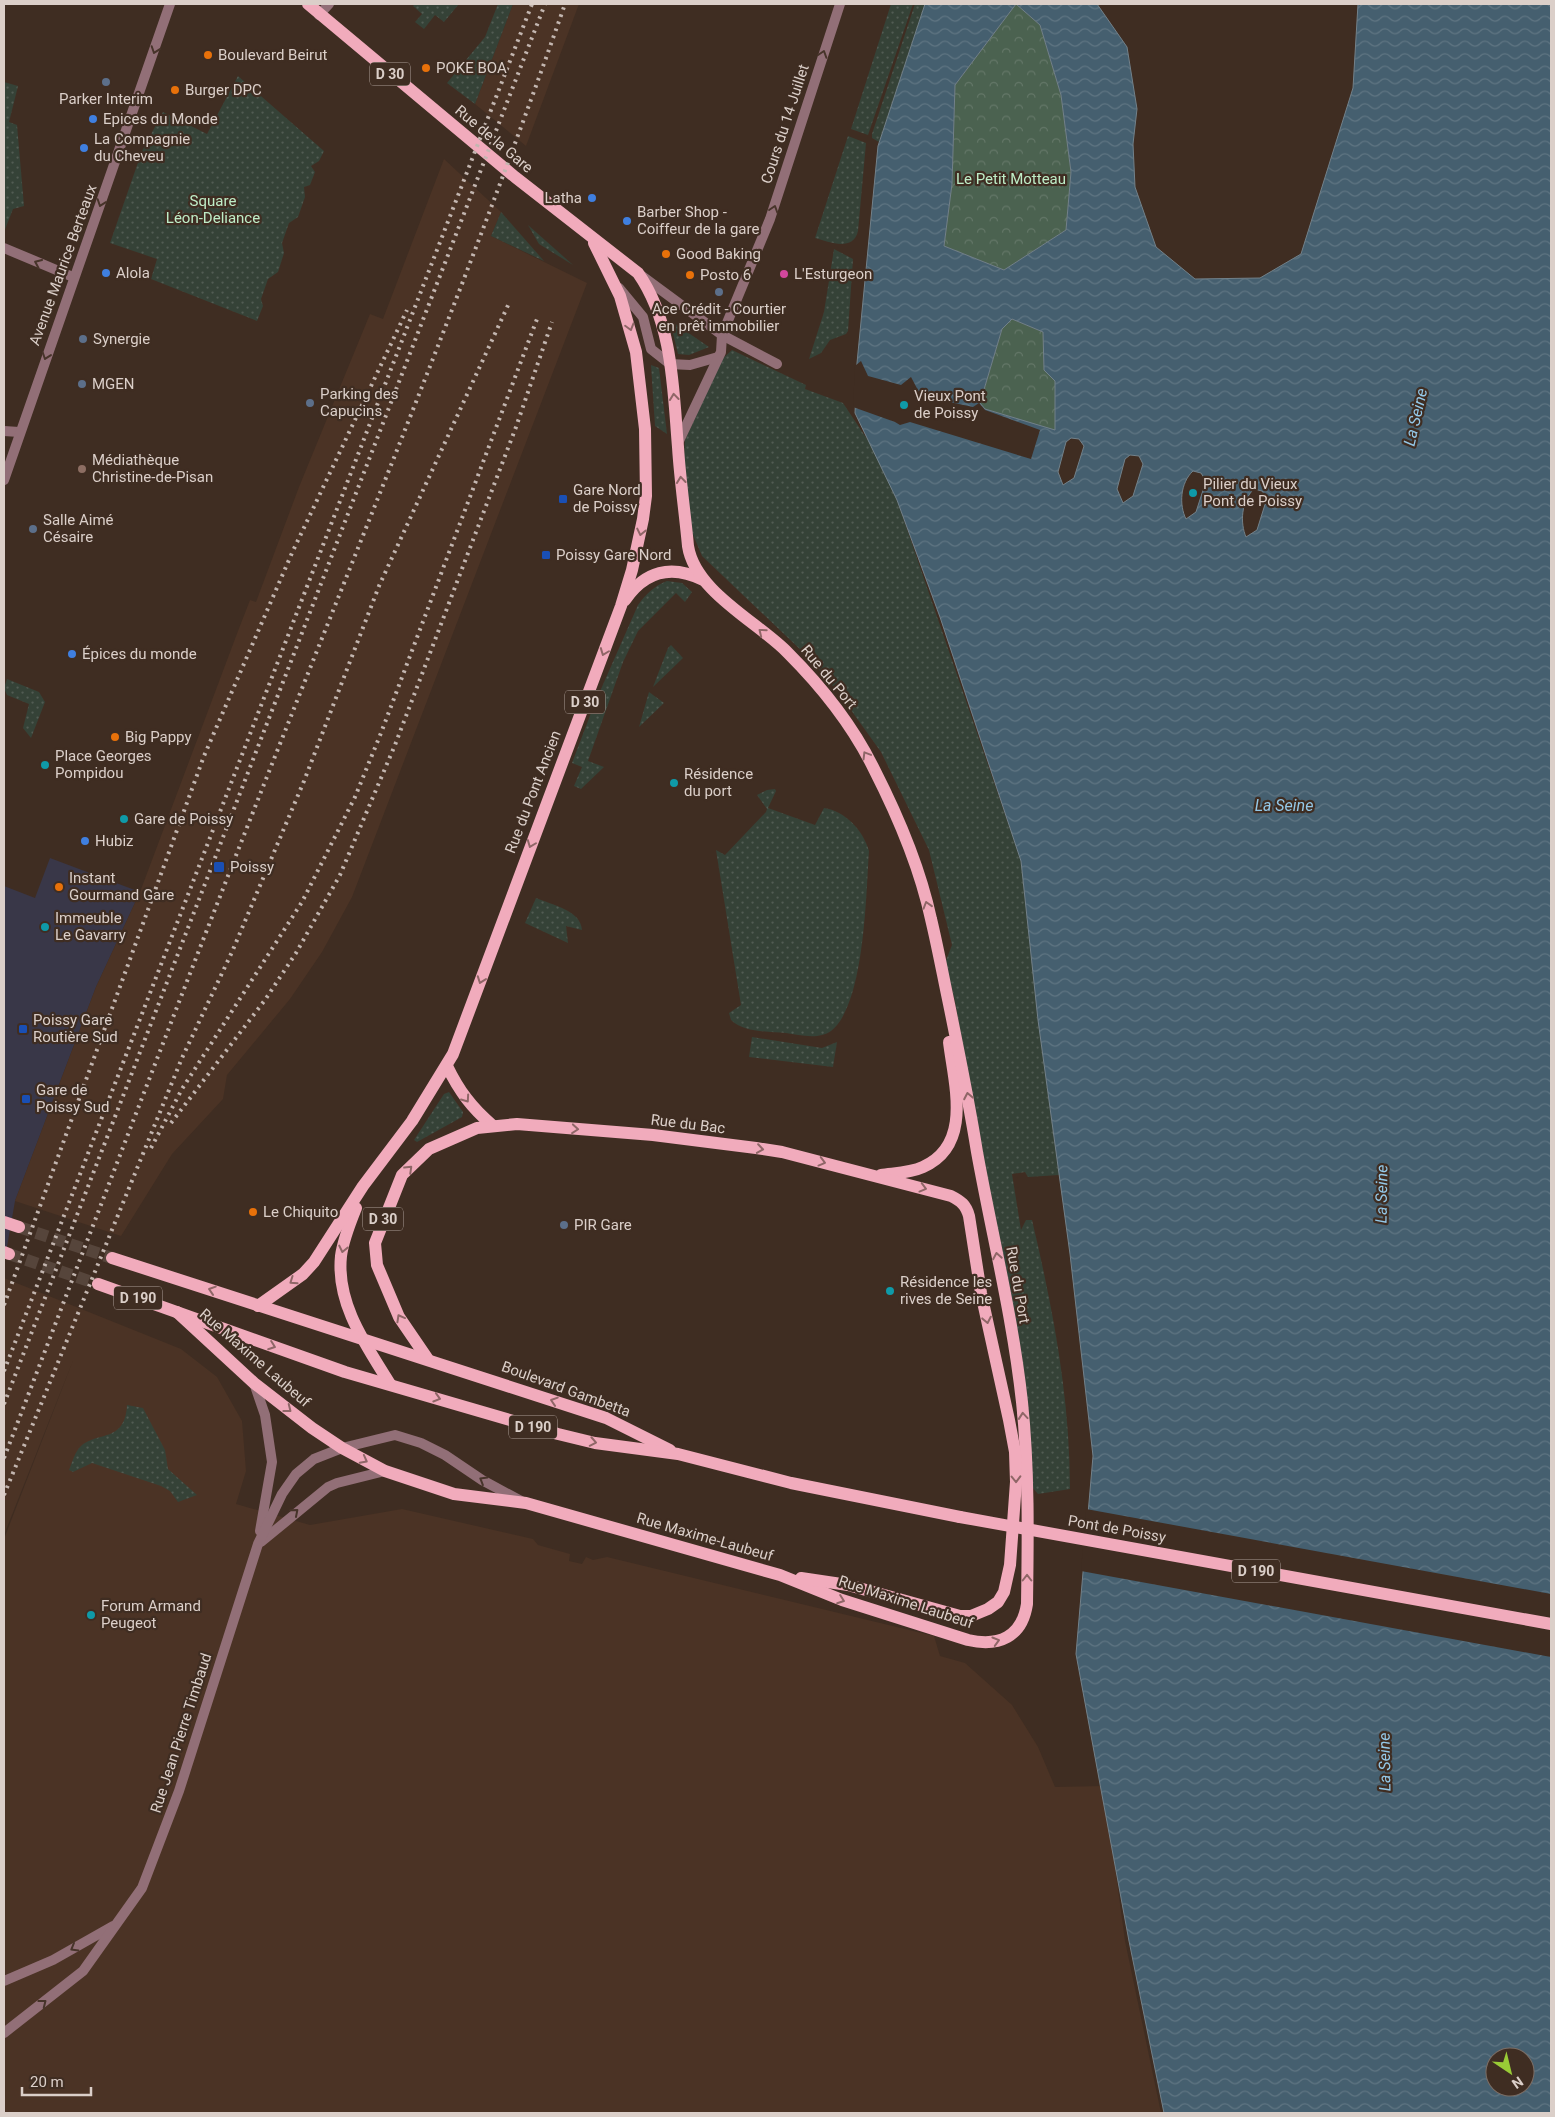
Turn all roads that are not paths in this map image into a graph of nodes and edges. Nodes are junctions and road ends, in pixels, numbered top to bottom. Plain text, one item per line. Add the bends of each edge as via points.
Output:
1 (170, 4) edge
2 (300, 4) edge
3 (308, 4) edge
4 (329, 4) edge
5 (840, 4) edge
6 (319, 15) junction
7 (593, 240) junction
8 (4, 248) edge
9 (638, 273) junction
10 (73, 277) junction
11 (614, 281) junction
12 (722, 335) junction
13 (718, 357) junction
14 (670, 364) junction
15 (777, 364) dead end
16 (4, 431) edge
17 (19, 432) junction
18 (677, 445) junction
19 (4, 480) edge
20 (705, 580) junction
21 (621, 606) junction
22 (938, 952) junction
23 (447, 1066) junction
24 (492, 1125) junction
25 (876, 1176) junction
26 (364, 1186) junction
27 (4, 1222) edge
28 (19, 1227) tunnel mouth
29 (112, 1258) tunnel mouth
30 (98, 1284) tunnel mouth
31 (258, 1306) junction
32 (177, 1312) junction
33 (363, 1340) junction
34 (427, 1358) junction
35 (254, 1382) junction
36 (390, 1384) junction
37 (342, 1448) junction
38 (678, 1454) junction
39 (385, 1471) junction
40 (526, 1503) junction
41 (621, 1530) joint
42 (258, 1544) junction
43 (780, 1575) junction
44 (1551, 1624) edge
45 (1020, 1626) joint
46 (116, 1924) junction
47 (4, 1981) edge
48 (4, 2033) edge

1 -> 10 street, Avenue Maurice Berteaux via 96,220
2 - 6 main road, Rue de la Gare / D 30
3 - 6 main road, Rue de la Gare / D 30
4 - 6 street
12 -> 5 street, Cours du 14 Juillet via 770,219
6 - 7 main road, Rue de la Gare / D 30
7 - 9 main road, Rue de la Gare / D 30
7 - 11 main road, Rue du Pont Ancien / D 30
10 -> 8 street
9 - 12 street, Rue de la Gare
9 - 14 main road, D 30 via 656,305
10 -> 17 street, Avenue Maurice Berteaux
11 - 14 street via 643,317 651,349
11 -> 21 main road, Rue du Pont Ancien / D 30 via 636,352 645,429 643,519
12 - 13 street
12 - 15 street, Rue de la Gare
13 - 14 street via 690,366
13 - 18 street
18 -> 14 main road, D 30
16 - 17 street
17 - 19 street, Avenue Maurice Berteaux
20 -> 18 main road, Rue du Port via 690,558
20 - 21 main road, D 30 via 676,570 659,573 640,583
22 -> 20 main road, Rue du Port via 919,876 898,819 874,767 848,725 819,686 785,650
21 -> 23 main road, Rue du Pont Ancien / D 30
22 - 25 main road, Rue du Port via 958,1117 956,1130 941,1154 924,1167
45 -> 22 main road, Rue du Port via 1026,1613 1027,1576 1027,1483 1021,1399 969,1102
23 -> 24 main road via 469,1103
23 - 26 main road, Rue du Pont Ancien / D 30 via 412,1121
24 -> 25 main road, Rue du Bac via 517,1124 653,1135 739,1146 782,1152
34 -> 24 main road, D 30 via 399,1318 377,1265 375,1243 402,1175 429,1150 462,1133
25 -> 43 main road, Rue du Bac via 952,1196 961,1200 969,1216 983,1302 1015,1452 1016,1482 1006,1584 998,1602 988,1609 971,1616 960,1616 848,1585
26 -> 31 main road, Rue du Pont Ancien / D 30 via 314,1262 303,1274
26 -> 33 main road, Rue du Pont Ancien / D 30 via 341,1255 346,1302
27 - 28 main road
31 -> 29 main road, Boulevard Gambetta / D 190
30 - 32 main road, D 190
31 - 33 main road, Boulevard Gambetta / D 190
32 - 35 main road, Rue Maxime Laubeuf
32 -> 36 main road, D 190 via 346,1372
33 - 34 main road, Boulevard Gambetta / D 190
33 - 36 main road, Rue du Pont Ancien / D 30
38 -> 34 main road, Boulevard Gambetta / D 190 via 606,1418
35 -> 37 main road, Rue Maxime Laubeuf
35 - 42 street, Rue Jean Pierre Timbaud via 265,1415 272,1462
36 -> 38 main road, D 190 via 595,1443
37 -> 39 main road, Rue Maxime Laubeuf
40 -> 37 street via 482,1480 445,1455 396,1435
37 - 42 street, Rue Jean Pierre Timbaud via 314,1459 296,1474 282,1494
38 - 44 main road, Pont de Poissy / D 190, bridge via 791,1483 960,1517
39 - 40 main road, Rue Maxime Laubeuf via 454,1494
42 -> 39 street via 328,1487
40 - 41 main road, Rue Maxime Laubeuf
41 - 43 main road, Rue Maxime-Laubeuf
42 - 46 street, Rue Jean Pierre Timbaud via 158,1852 142,1888
43 -> 45 main road, Rue Maxime Laubeuf via 842,1600 984,1644 1005,1639
46 -> 47 street, Rue Jean Pierre Timbaud via 53,1960
48 -> 46 street, Rue Jean Pierre Timbaud via 83,1971

